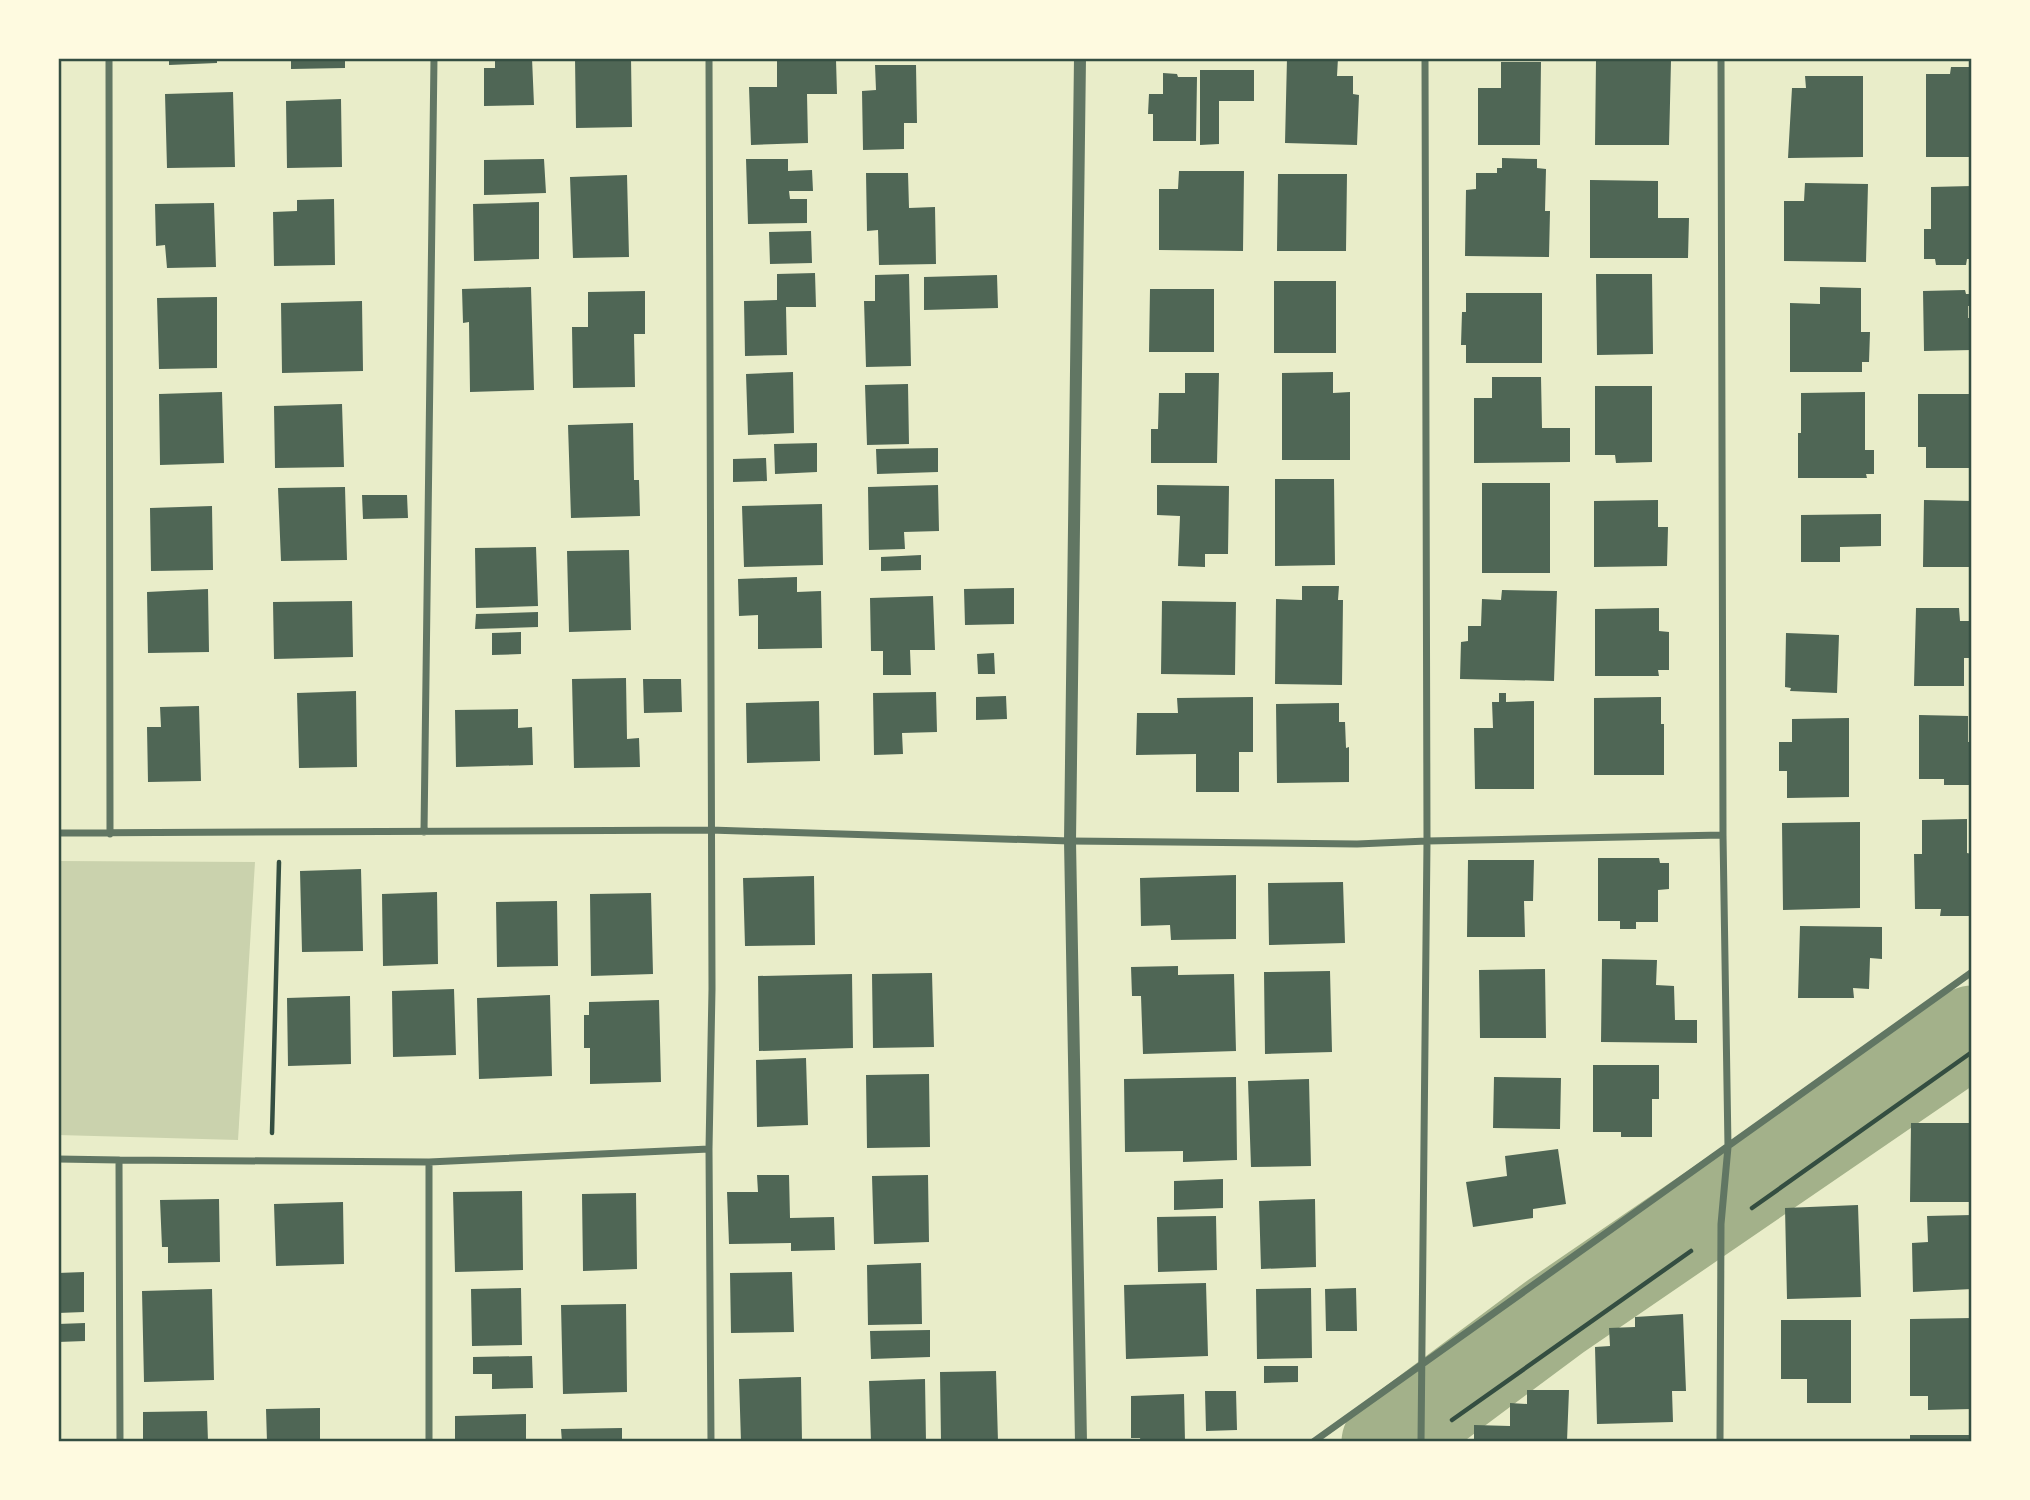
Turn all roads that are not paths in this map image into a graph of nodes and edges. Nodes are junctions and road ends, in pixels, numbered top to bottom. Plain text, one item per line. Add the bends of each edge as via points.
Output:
1 (109, 58) edge
2 (433, 58) edge
3 (709, 58) edge
4 (1080, 58) edge
5 (1425, 58) edge
6 (1721, 58) edge
7 (710, 830) junction
8 (424, 832) junction
9 (58, 833) edge
10 (110, 834) junction
11 (1723, 835) junction
12 (1070, 841) junction
13 (1427, 841) junction
14 (1972, 972) edge
15 (1728, 1147) junction
16 (709, 1149) junction
17 (58, 1159) edge
18 (119, 1160) junction
19 (429, 1162) junction
20 (1423, 1364) junction
21 (120, 1442) edge
22 (429, 1442) edge
23 (711, 1442) edge
24 (1081, 1442) edge
25 (1313, 1442) edge
26 (1421, 1442) edge
27 (1720, 1442) edge

1 - 10 street
2 - 8 street
3 - 7 street
4 - 12 street
5 - 13 street
6 - 11 street
7 - 8 street
7 - 12 street
7 - 16 street
8 - 10 street
9 - 10 street
11 - 13 street
11 - 15 street
12 - 13 street via 1357,845
12 - 24 street
13 - 20 street
14 - 15 street
15 - 20 street
15 - 27 street via 1721,1224
16 - 19 street
16 - 23 street
17 - 18 street
18 - 19 street
18 - 21 street
19 - 22 street
20 - 25 street
20 - 26 street

